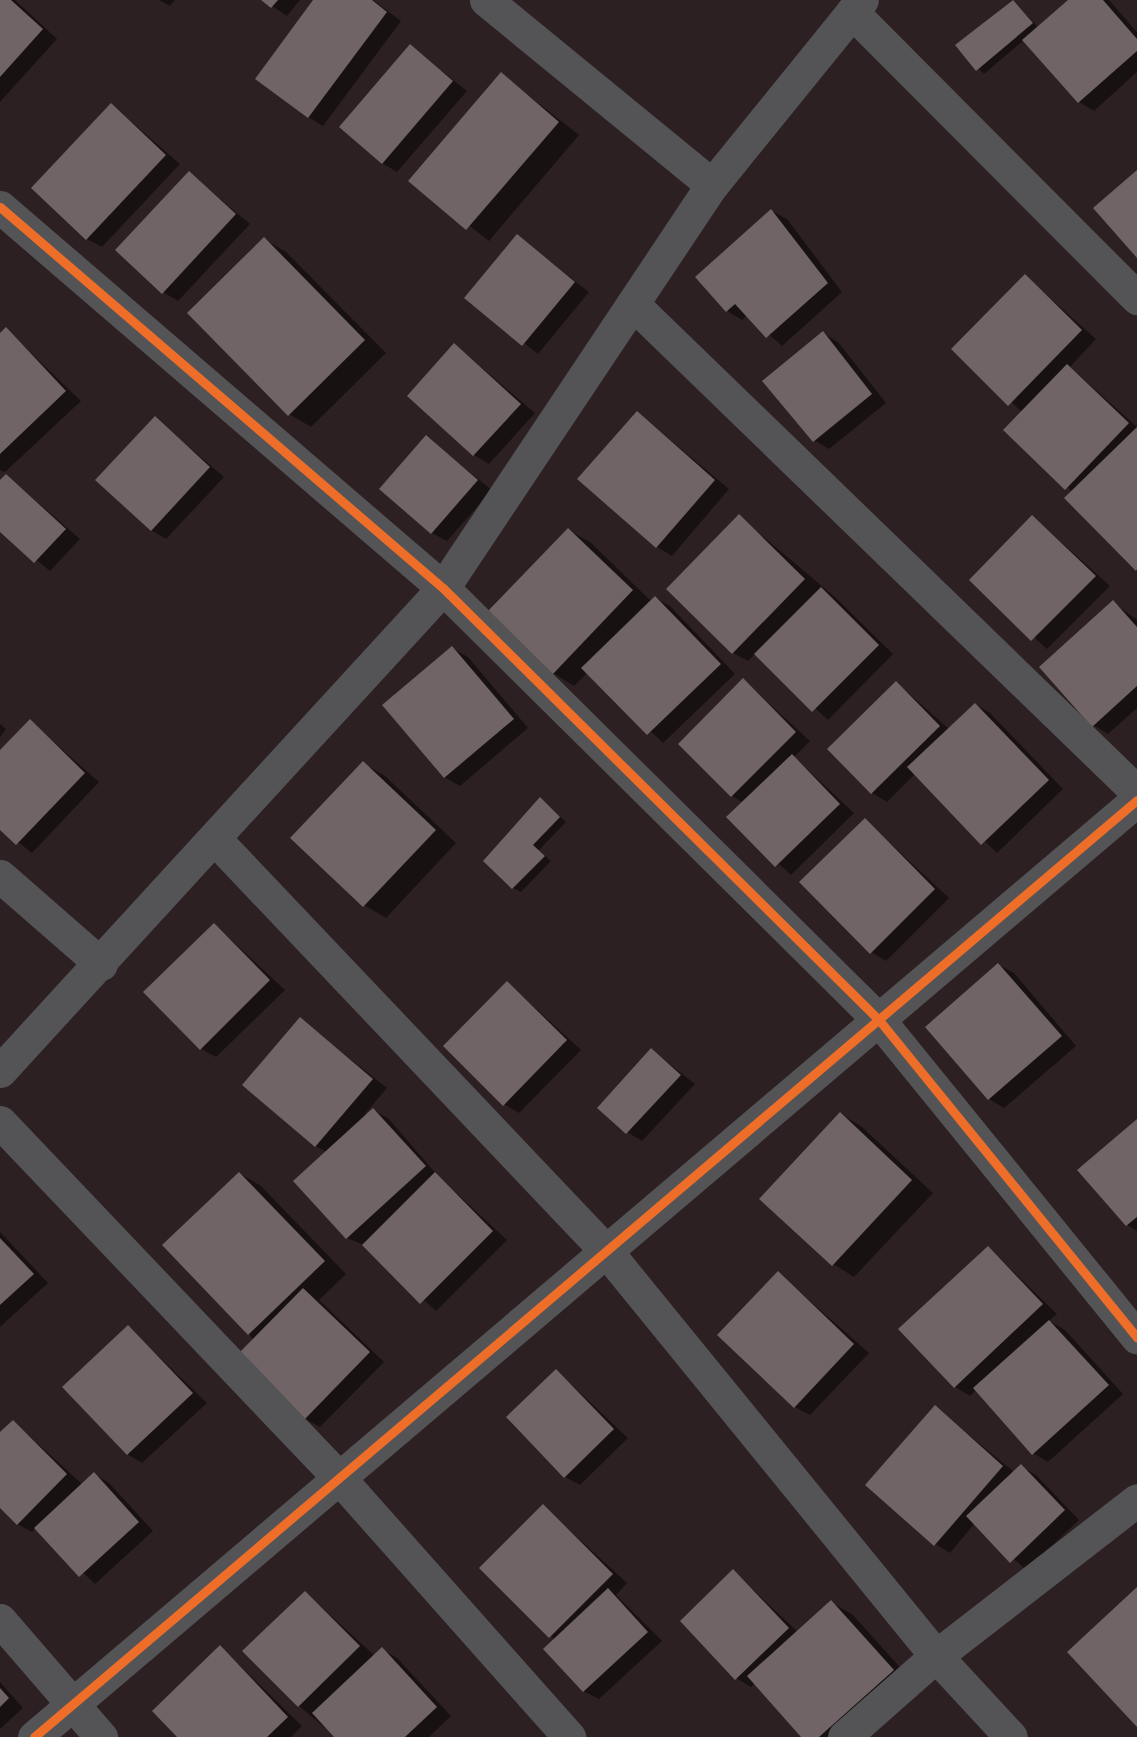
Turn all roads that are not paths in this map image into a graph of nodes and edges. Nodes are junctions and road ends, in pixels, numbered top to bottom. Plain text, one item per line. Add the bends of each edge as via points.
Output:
1 (486, 0) edge
2 (857, 6) edge
3 (712, 185) junction
4 (0, 207) edge
5 (1137, 298) edge
6 (635, 306) junction
7 (443, 588) junction
8 (1137, 792) edge
9 (1137, 800) edge
10 (214, 838) junction
11 (0, 876) edge
12 (101, 964) junction
13 (879, 1020) junction
14 (0, 1071) edge
15 (0, 1122) edge
16 (607, 1252) junction
17 (1137, 1337) edge
18 (341, 1480) junction
19 (1137, 1500) edge
20 (0, 1620) edge
21 (936, 1656) junction
22 (72, 1703) junction
23 (34, 1737) edge
24 (101, 1737) edge
25 (569, 1737) edge
26 (844, 1737) edge
27 (1011, 1737) edge

1 - 3 street
2 - 3 street
2 - 5 street
3 - 6 street
4 - 7 street
6 - 7 street
6 - 8 street
7 - 10 street
7 - 13 street
9 - 13 street
10 - 12 street
10 - 16 street
11 - 12 street
12 - 14 street
13 - 16 street
13 - 17 street
15 - 18 street
16 - 18 street
16 - 21 street
18 - 22 street
18 - 25 street
19 - 21 street
20 - 22 street
21 - 26 street
21 - 27 street
22 - 23 street
22 - 24 street

